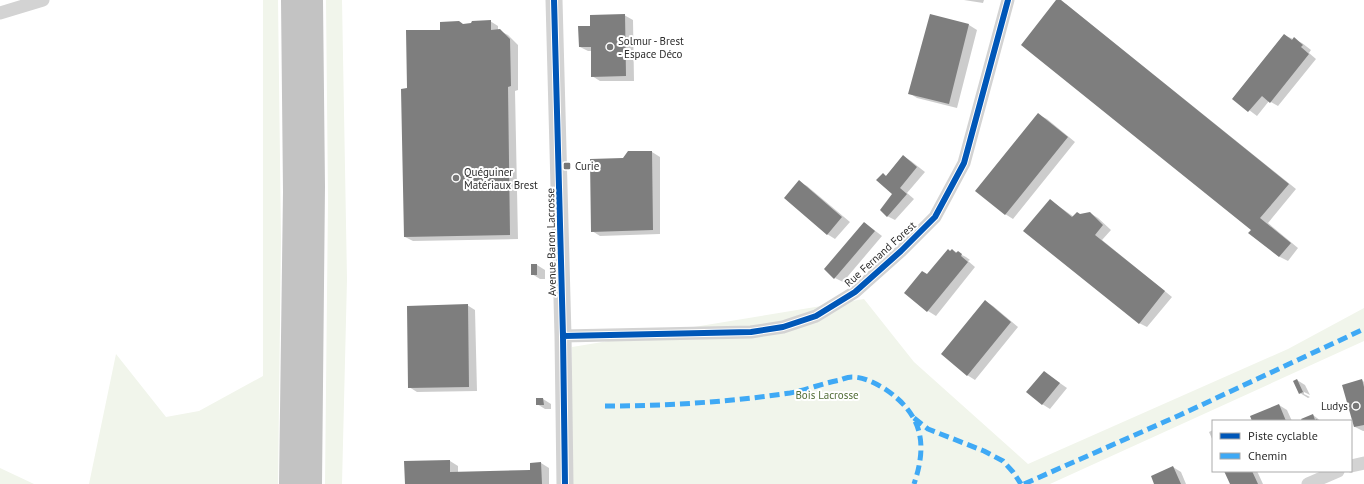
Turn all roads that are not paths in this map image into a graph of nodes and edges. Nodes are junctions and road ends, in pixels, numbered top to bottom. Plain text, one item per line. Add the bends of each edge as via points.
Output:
1 (43, 0) edge
2 (292, 0) edge
3 (312, 0) edge
4 (554, 0) edge
5 (1008, 0) edge
6 (0, 13) edge
7 (563, 336) junction
8 (1364, 463) edge
9 (1352, 466) edge
10 (1336, 472) edge
11 (290, 484) edge
12 (311, 484) edge
13 (565, 484) edge
14 (1308, 484) edge

1 - 6 street
2 - 11 highway via 294,192
3 - 12 highway via 314,186
4 - 7 street, Avenue Baron Lacrosse
5 - 7 street, Rue Fernand Forest via 964,163 935,217 855,292 816,316 783,327 751,332
7 - 13 street, Avenue Baron Lacrosse
8 - 9 street
10 - 14 street

